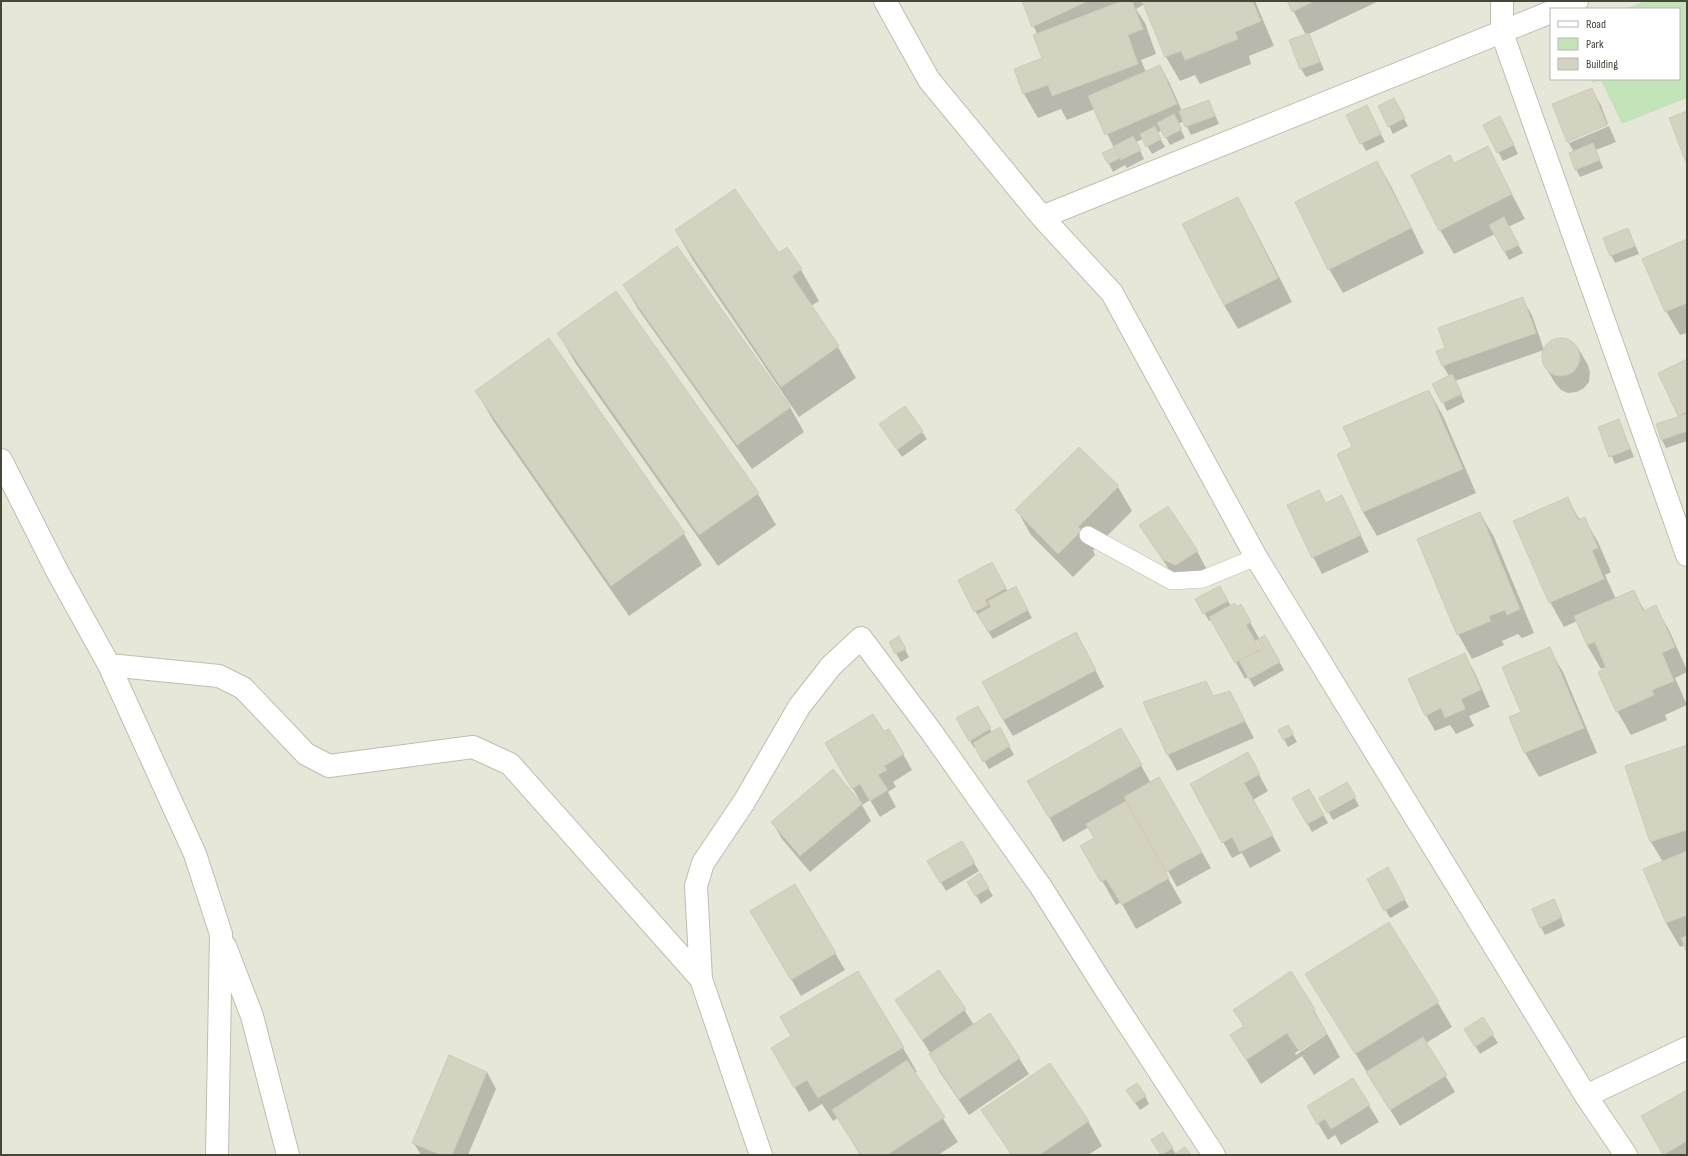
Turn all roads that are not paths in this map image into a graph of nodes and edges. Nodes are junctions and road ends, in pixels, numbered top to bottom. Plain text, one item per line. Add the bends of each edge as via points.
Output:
1 (885, 1) edge
2 (1502, 1) edge
3 (1577, 1) edge
4 (1560, 8) edge
5 (1550, 12) edge
6 (1502, 33) junction
7 (1042, 217) junction
8 (1, 460) edge
9 (1088, 535) dead end
10 (1687, 555) edge
11 (1256, 557) junction
12 (110, 664) junction
13 (221, 934) junction
14 (701, 980) junction
15 (1687, 1048) edge
16 (1586, 1096) junction
17 (217, 1155) edge
18 (288, 1155) edge
19 (760, 1155) edge
20 (1214, 1155) edge
21 (1626, 1155) edge

1 - 7 street via 929,80
2 - 6 street
3 - 4 street
5 - 6 street
6 - 7 street
6 - 10 street
7 - 11 street via 1112,293
8 - 12 street via 57,571
9 - 11 lane via 1172,581 1203,579
11 - 16 street
12 - 13 street via 195,854
12 - 14 street via 219,676 243,688 306,754 329,766 473,747 510,764
13 - 17 street
13 - 18 street via 252,1016
14 - 19 street
14 - 20 street via 696,886 703,863 744,802 799,707 831,666 861,638 930,730 1041,887
15 - 16 street
16 - 21 street

